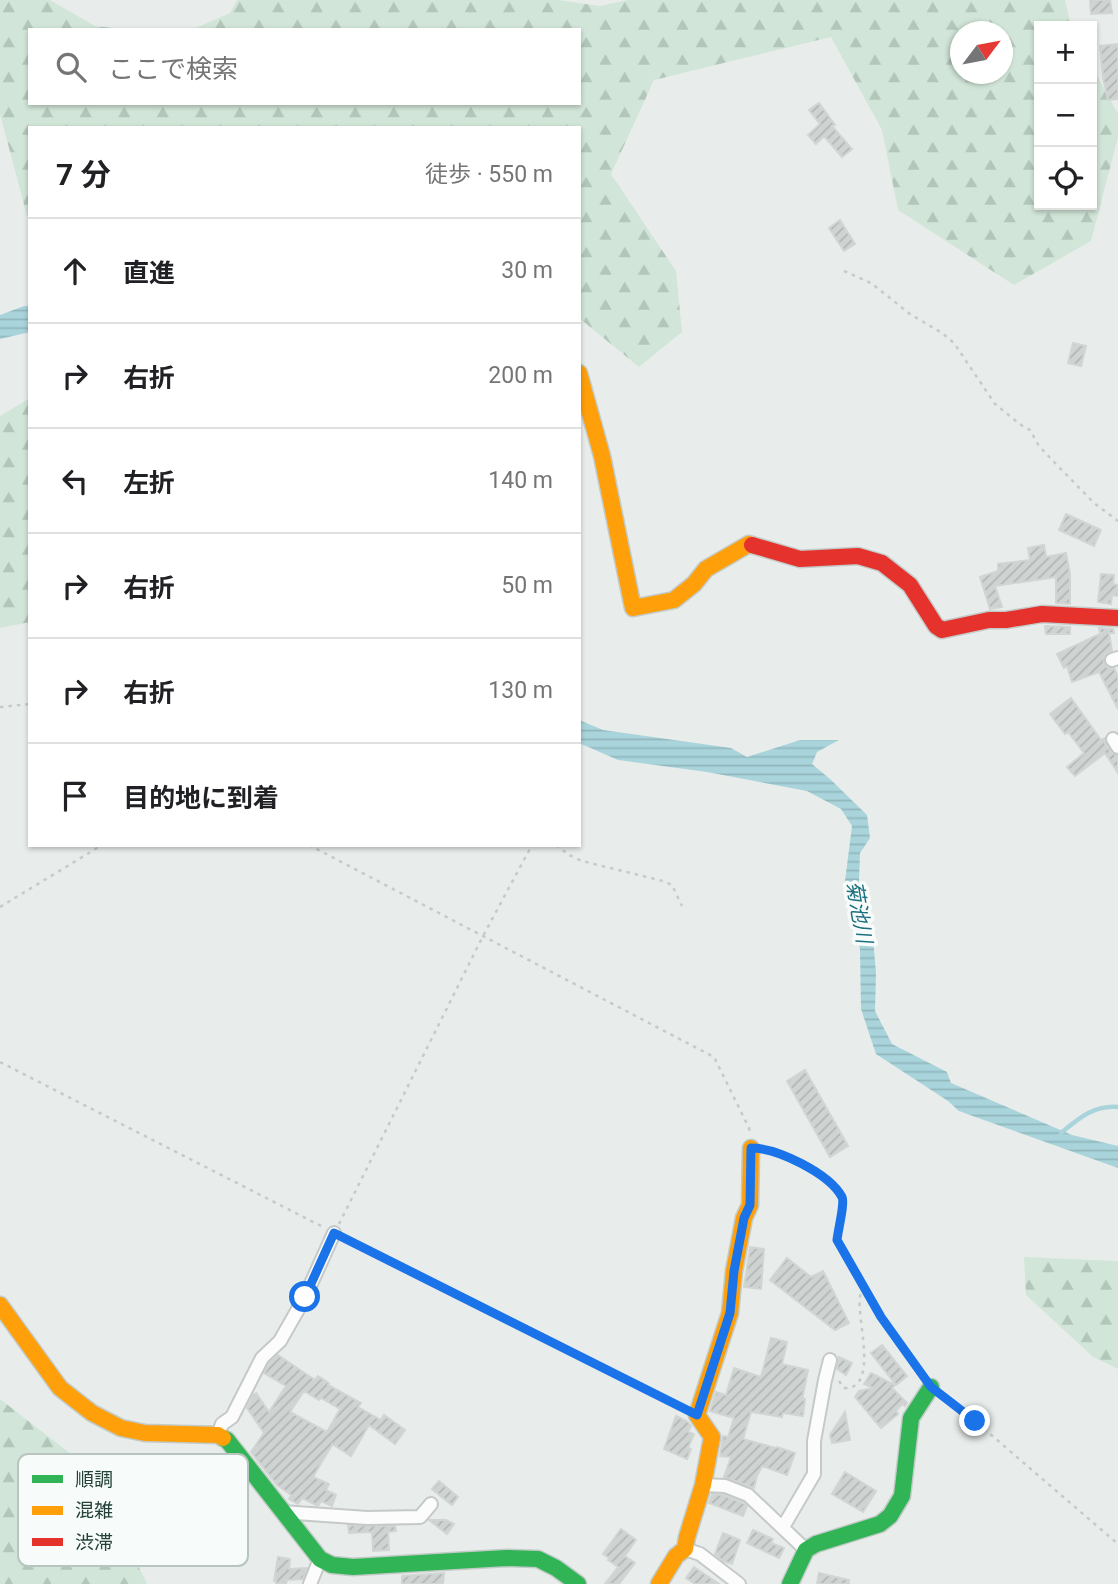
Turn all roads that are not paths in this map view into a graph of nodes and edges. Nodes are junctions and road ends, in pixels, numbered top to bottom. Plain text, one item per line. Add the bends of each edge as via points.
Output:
1 (581, 380) edge
2 (1118, 618) edge
3 (751, 1148) road end
4 (334, 1233) road end
5 (0, 1305) edge
6 (830, 1360) road end
7 (931, 1387) road end
8 (218, 1435) junction
9 (238, 1454) edge
10 (248, 1467) edge
11 (703, 1485) junction
12 (430, 1504) dead end
13 (282, 1512) junction
14 (783, 1527) junction
15 (685, 1549) junction
16 (806, 1550) junction
17 (320, 1559) junction
18 (310, 1584) edge
19 (578, 1584) edge
20 (659, 1584) edge
21 (739, 1584) edge
22 (790, 1584) edge

1 - 2 street via 602,456 633,608 674,600 706,569 749,544 800,559 858,556 882,563 910,584 942,629 1042,614
3 - 11 street via 750,1205 734,1271 730,1313 697,1415 712,1437
4 - 8 street via 280,1341 262,1358
5 - 8 street via 60,1388 92,1413 121,1428 145,1433
6 - 14 street via 814,1441 814,1474
7 - 16 street via 912,1418 902,1496 890,1516 880,1524
8 - 9 street
10 - 13 street
11 - 14 street via 725,1486 748,1495
11 - 15 street
12 - 13 street via 420,1517
13 - 17 street
14 - 16 street
15 - 20 street
15 - 21 street via 700,1554
16 - 22 street
17 - 18 street
17 - 19 street via 353,1567 538,1559

